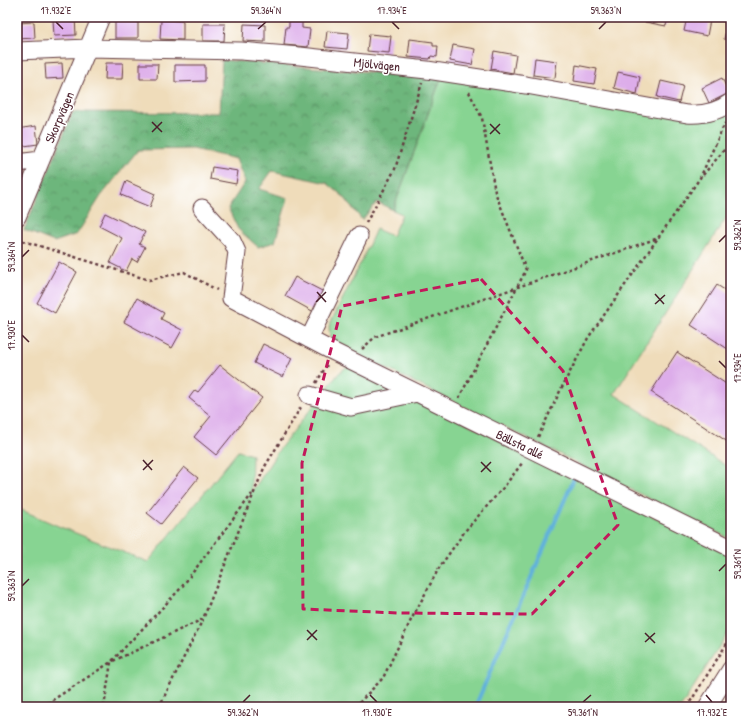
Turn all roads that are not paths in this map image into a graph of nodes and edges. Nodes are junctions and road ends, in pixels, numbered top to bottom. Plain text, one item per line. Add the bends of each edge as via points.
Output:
1 (101, 17) edge
2 (88, 48) junction
3 (17, 51) edge
4 (729, 110) edge
5 (41, 160) junction
6 (17, 163) edge
7 (202, 208) dead end
8 (17, 217) edge
9 (359, 236) road end
10 (309, 339) junction
11 (417, 393) junction
12 (309, 395) road end
13 (731, 548) edge
14 (731, 669) edge
15 (707, 707) edge

1 - 2 street, Skorpvägen
2 - 3 street, Mjölvägen
2 - 4 street, Mjölvägen via 241,51 307,57 461,75 686,114
2 - 5 street, Skorpvägen
5 - 6 street
5 - 8 street, Skorpvägen
7 - 10 street, Bällsta allé via 232,241 238,252 232,298
9 - 10 street
10 - 11 street, Bällsta allé
11 - 12 street via 351,407
11 - 13 street, Bällsta allé
14 - 15 street

